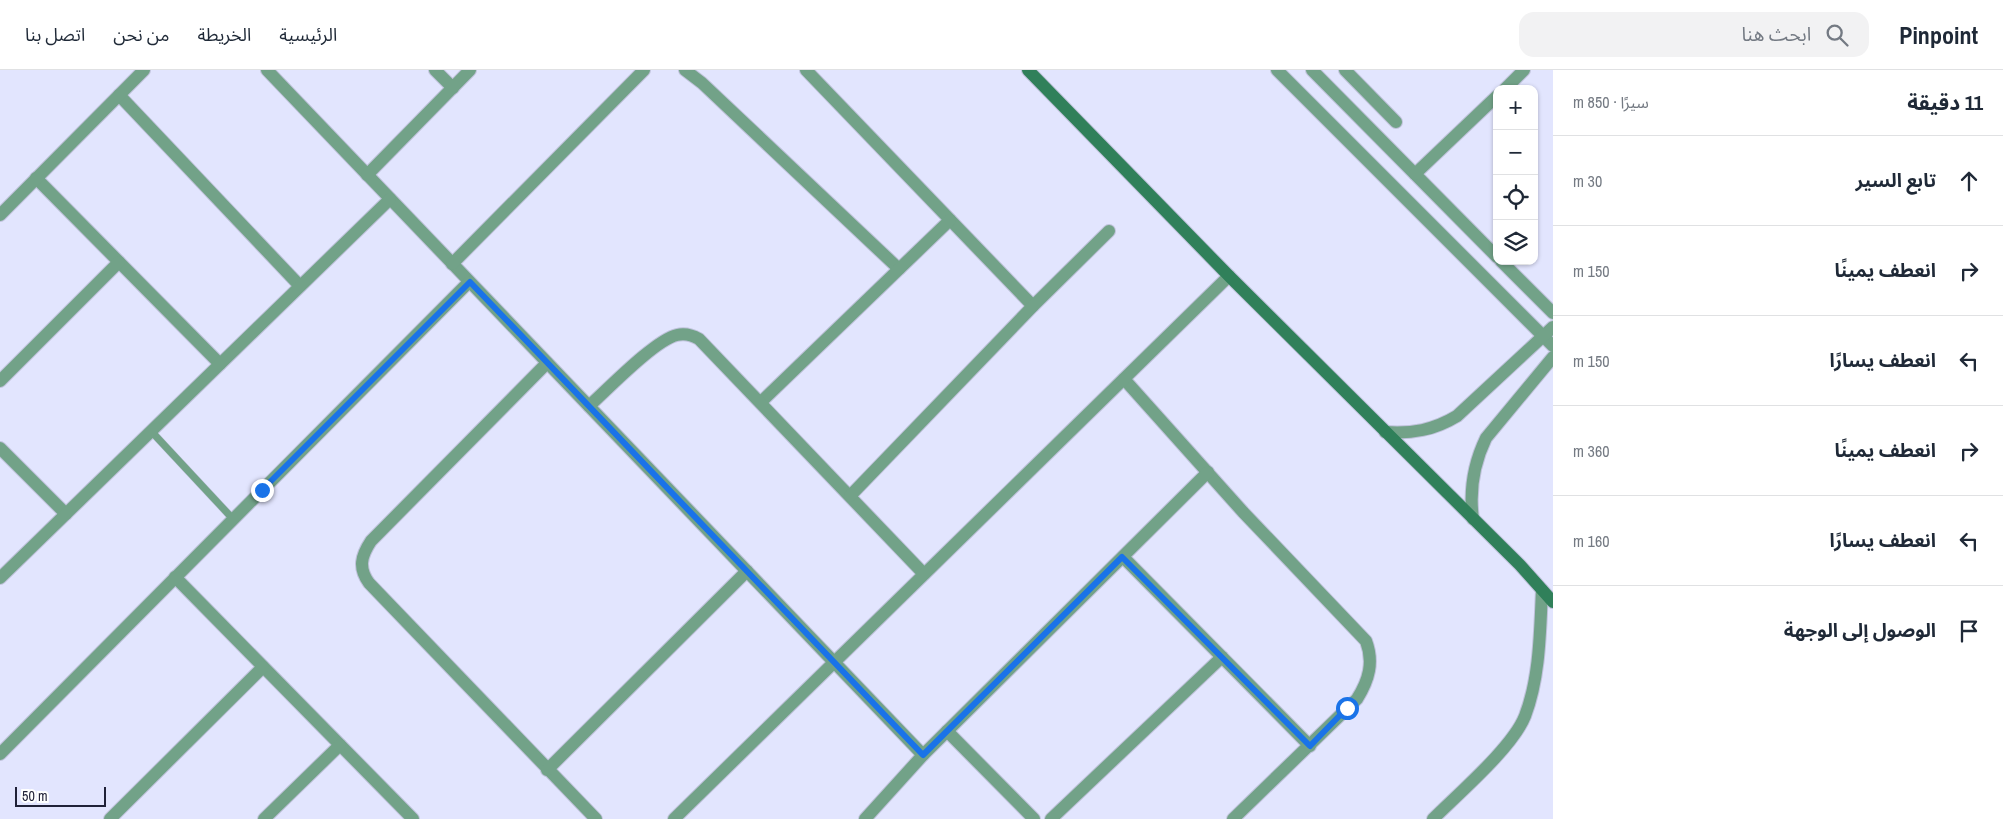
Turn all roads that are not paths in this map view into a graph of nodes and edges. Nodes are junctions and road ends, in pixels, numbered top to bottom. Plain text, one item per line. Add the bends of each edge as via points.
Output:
1 (144, 70) edge
2 (267, 70) edge
3 (435, 70) edge
4 (470, 70) edge
5 (644, 70) edge
6 (685, 70) edge
7 (806, 70) edge
8 (1028, 70) edge
9 (1277, 70) edge
10 (1312, 70) edge
11 (1344, 70) edge
12 (1524, 70) edge
13 (1509, 85) edge
14 (453, 88) junction
15 (119, 95) junction
16 (1493, 100) edge
17 (1396, 122) dead end
18 (367, 174) junction
19 (1415, 174) junction
20 (36, 178) junction
21 (390, 198) junction
22 (0, 215) edge
23 (950, 220) junction
24 (1109, 231) dead end
25 (1493, 253) edge
26 (120, 262) junction
27 (452, 264) junction
28 (1505, 265) edge
29 (899, 269) junction
30 (1229, 276) junction
31 (470, 282) junction
32 (300, 286) junction
33 (1033, 306) junction
34 (1553, 313) edge
35 (1548, 332) edge
36 (1553, 346) edge
37 (1553, 357) edge
38 (547, 362) junction
39 (220, 364) junction
40 (1124, 379) junction
41 (0, 381) edge
42 (761, 402) junction
43 (589, 406) junction
44 (151, 431) junction
45 (1385, 432) junction
46 (0, 448) edge
47 (1208, 472) junction
48 (850, 496) junction
49 (66, 514) junction
50 (234, 519) junction
51 (1473, 519) junction
52 (1122, 557) junction
53 (747, 571) junction
54 (924, 574) junction
55 (175, 577) junction
56 (0, 578) edge
57 (1542, 590) junction
58 (1553, 602) edge
59 (1222, 658) junction
60 (834, 662) junction
61 (264, 667) junction
62 (947, 731) junction
63 (340, 745) junction
64 (1310, 746) junction
65 (0, 754) edge
66 (923, 755) junction
67 (548, 770) junction
68 (110, 819) edge
69 (264, 819) edge
70 (413, 819) edge
71 (596, 819) edge
72 (674, 819) edge
73 (866, 819) edge
74 (1034, 819) edge
75 (1051, 819) edge
76 (1234, 819) edge
77 (1433, 819) edge

1 - 15 street
2 - 18 street
3 - 14 street
4 - 14 street
5 - 27 street
6 - 29 street
7 - 23 street
8 - 30 street
9 - 35 street
10 - 19 street
11 - 17 street
12 - 13 street
14 - 18 street
15 - 20 street
15 - 32 street
16 - 19 street
18 - 21 street
19 - 25 street
20 - 22 street
20 - 26 street
21 - 27 street
21 - 32 street
23 - 29 street
23 - 33 street
24 - 33 street
26 - 39 street
26 - 41 street
27 - 31 street
28 - 34 street
29 - 42 street
30 - 40 street
30 - 45 street
31 - 38 street
31 - 50 street
32 - 39 street
33 - 48 street
35 - 36 street
35 - 45 street via 1465,410 1439,426 1419,431
37 - 51 street via 1486,438 1472,477
38 - 43 street
38 - 67 street via 371,541 361,565 369,583
39 - 44 street
40 - 47 street
40 - 54 street
42 - 43 street via 704,342 683,334 656,346
42 - 48 street
43 - 53 street
44 - 49 street
44 - 50 lane
45 - 51 street
46 - 49 street
47 - 52 street
47 - 64 street via 1366,641 1370,652 1369,675 1357,699
48 - 54 street
49 - 56 street
50 - 55 street
51 - 57 street
52 - 59 street
52 - 62 street
53 - 60 street
53 - 67 street
54 - 60 street
55 - 61 street
55 - 65 street
57 - 58 street
57 - 77 street via 1532,692 1525,718 1506,746
59 - 64 street
59 - 75 street
60 - 66 street
60 - 72 street
61 - 63 street
61 - 68 street
62 - 66 street
62 - 74 street
63 - 69 street
63 - 70 street
64 - 76 street
66 - 73 street
67 - 71 street

